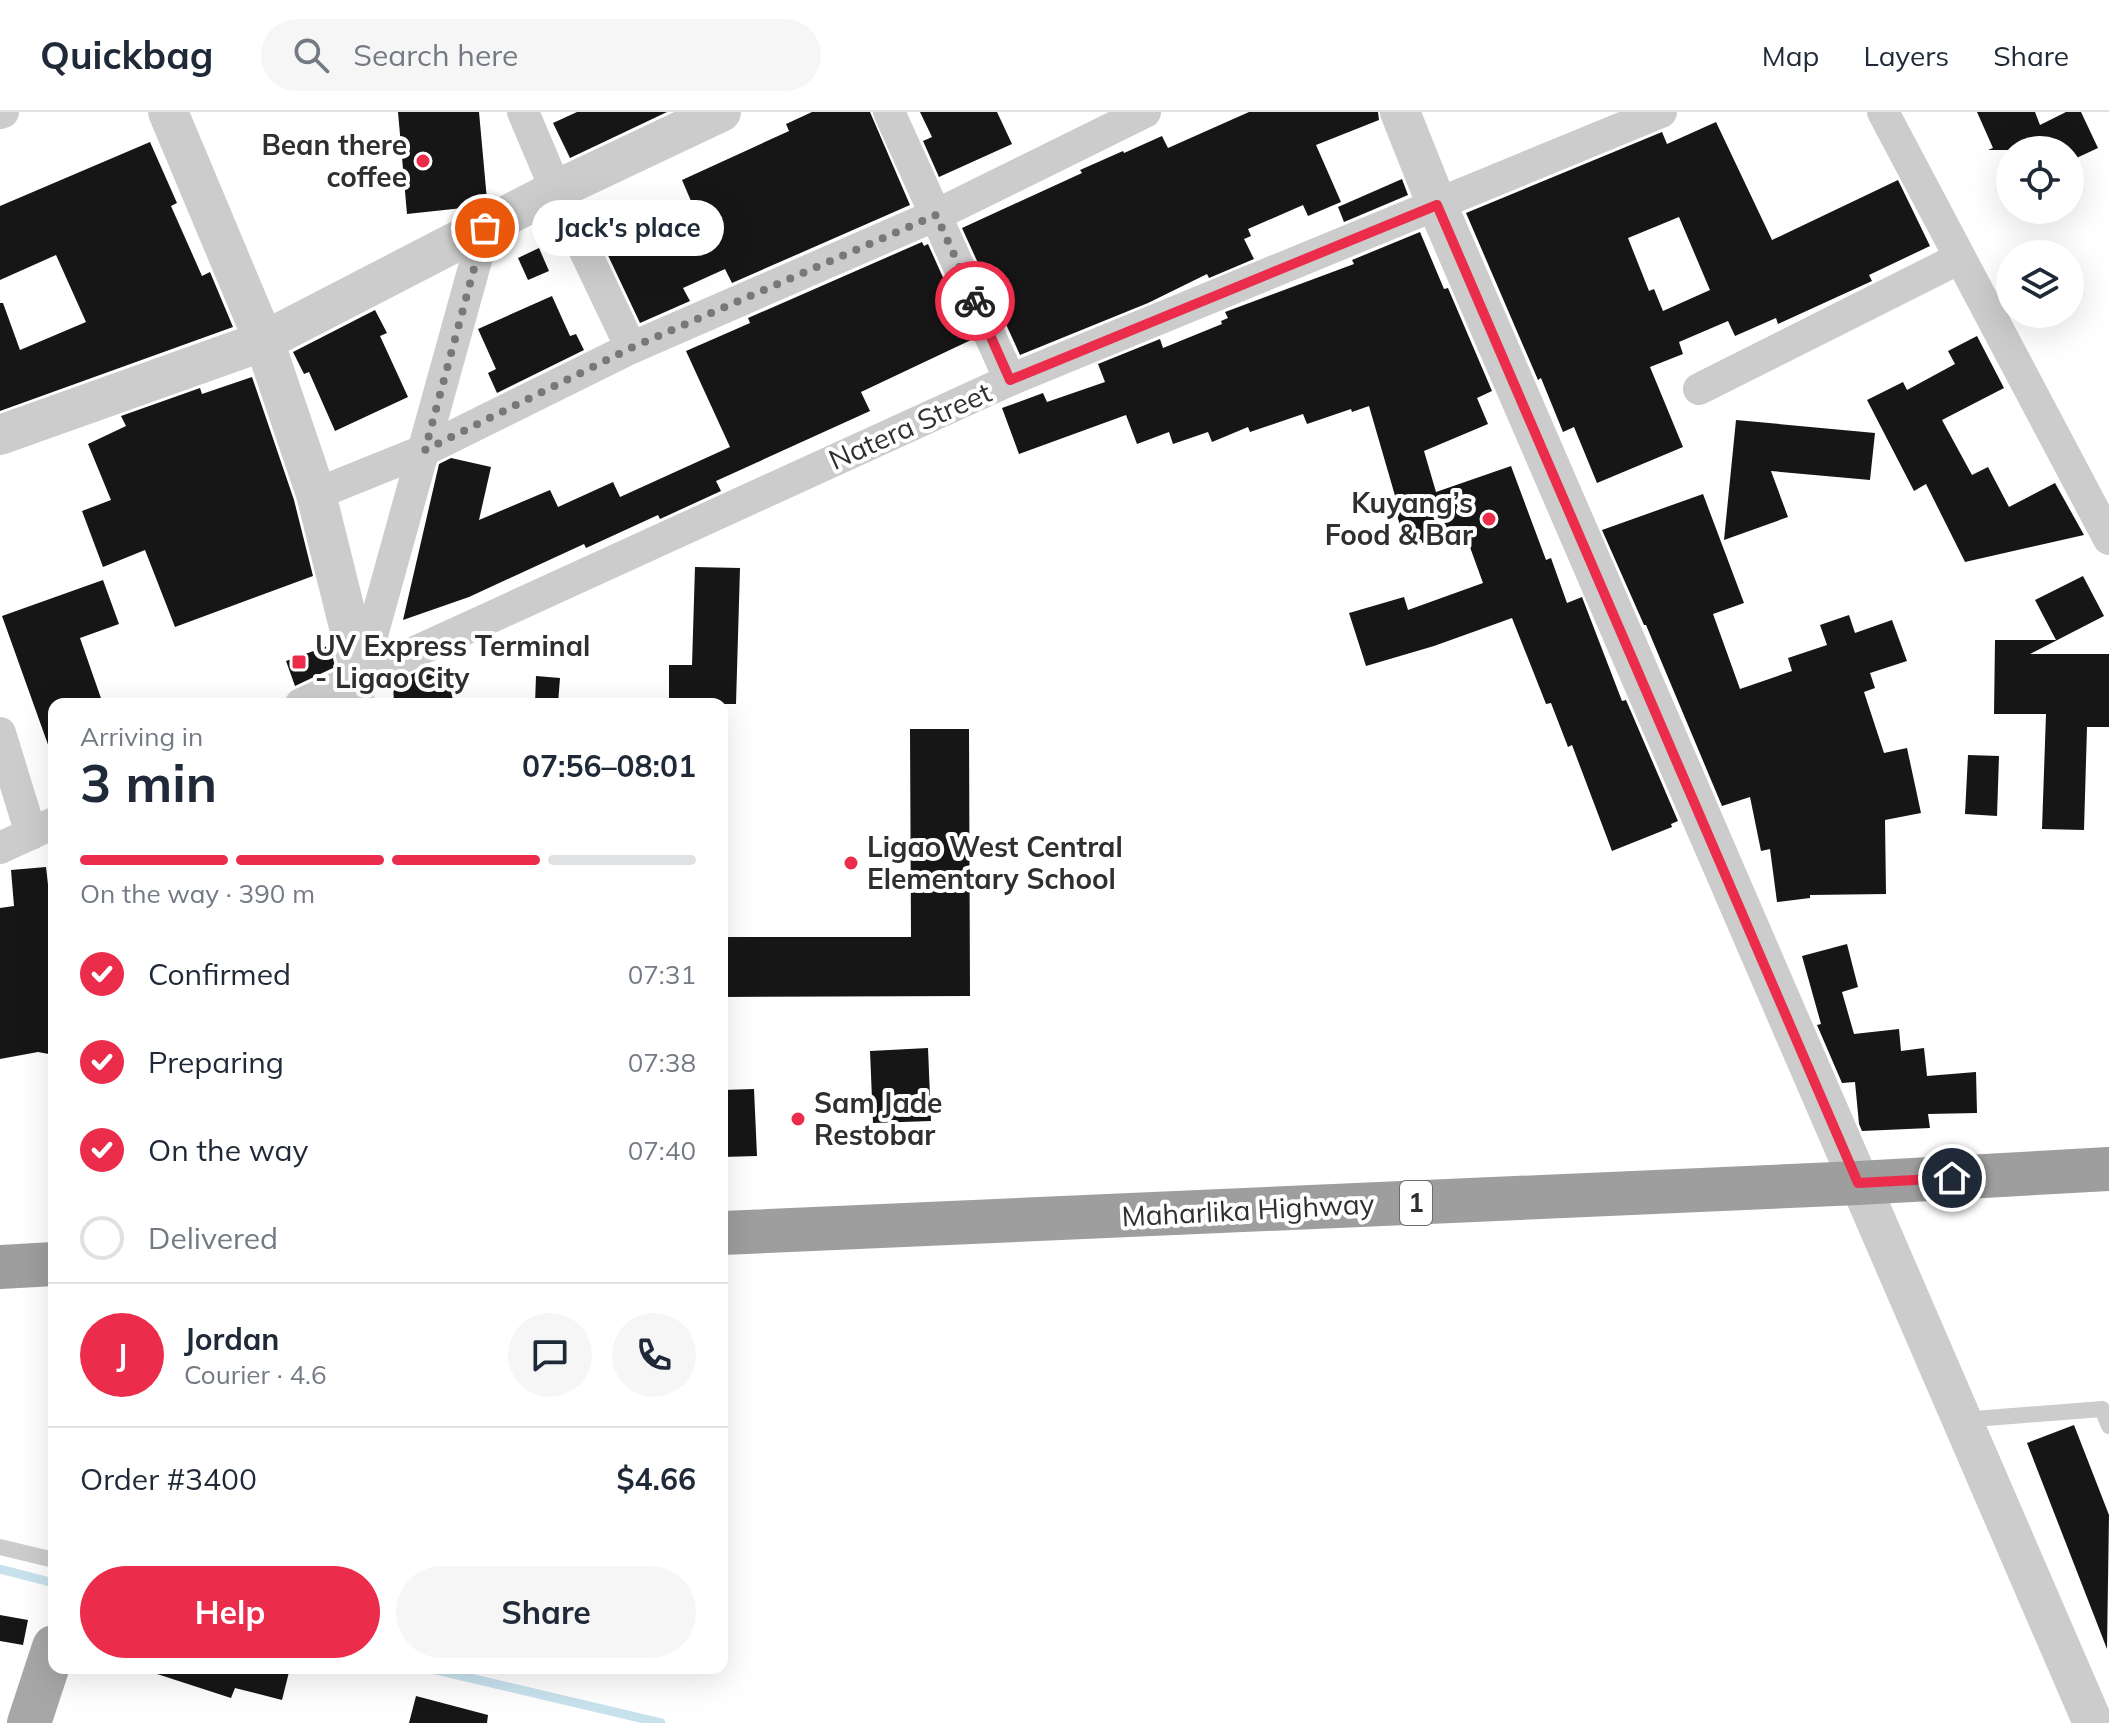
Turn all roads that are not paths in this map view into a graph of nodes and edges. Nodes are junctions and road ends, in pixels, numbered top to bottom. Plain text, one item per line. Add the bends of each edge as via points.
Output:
1 (168, 112) edge
2 (523, 112) edge
3 (721, 112) edge
4 (889, 112) edge
5 (1145, 112) edge
6 (1400, 112) edge
7 (1661, 112) edge
8 (1883, 112) edge
9 (556, 190) junction
10 (1437, 205) junction
11 (936, 215) junction
12 (485, 228) junction
13 (1960, 258) junction
14 (264, 341) junction
15 (631, 348) junction
16 (1010, 380) junction
17 (1699, 389) dead end
18 (0, 435) edge
19 (425, 450) junction
20 (316, 494) junction
21 (2109, 539) edge
22 (355, 690) edge
23 (324, 698) edge
24 (0, 733) edge
25 (43, 828) edge
26 (0, 848) edge
27 (2109, 1169) edge
28 (1858, 1183) junction
29 (728, 1233) edge
30 (48, 1264) edge
31 (0, 1267) edge
32 (1961, 1420) junction
33 (2109, 1426) edge
34 (0, 1547) edge
35 (48, 1559) edge
36 (49, 1674) edge
37 (39, 1721) edge
38 (2093, 1723) edge

1 - 14 street
2 - 9 street
3 - 9 street
4 - 11 street
5 - 11 street
6 - 10 street
7 - 10 street, Natera Street
8 - 13 street
9 - 12 street
9 - 15 street
10 - 16 street, Natera Street
10 - 28 street
11 - 15 street
11 - 16 street
12 - 14 street
12 - 19 street
13 - 17 street
13 - 21 street
14 - 18 street
14 - 20 street
15 - 19 street
16 - 22 street, Natera Street
19 - 20 street
19 - 22 street
20 - 22 street
22 - 23 street, Natera Street
24 - 25 street
25 - 26 street
27 - 28 highway, Maharlika Highway / 1
28 - 29 highway, Maharlika Highway / 1
28 - 32 street
30 - 31 highway
32 - 33 lane via 2102,1409
32 - 38 street
34 - 35 lane
36 - 37 main road

